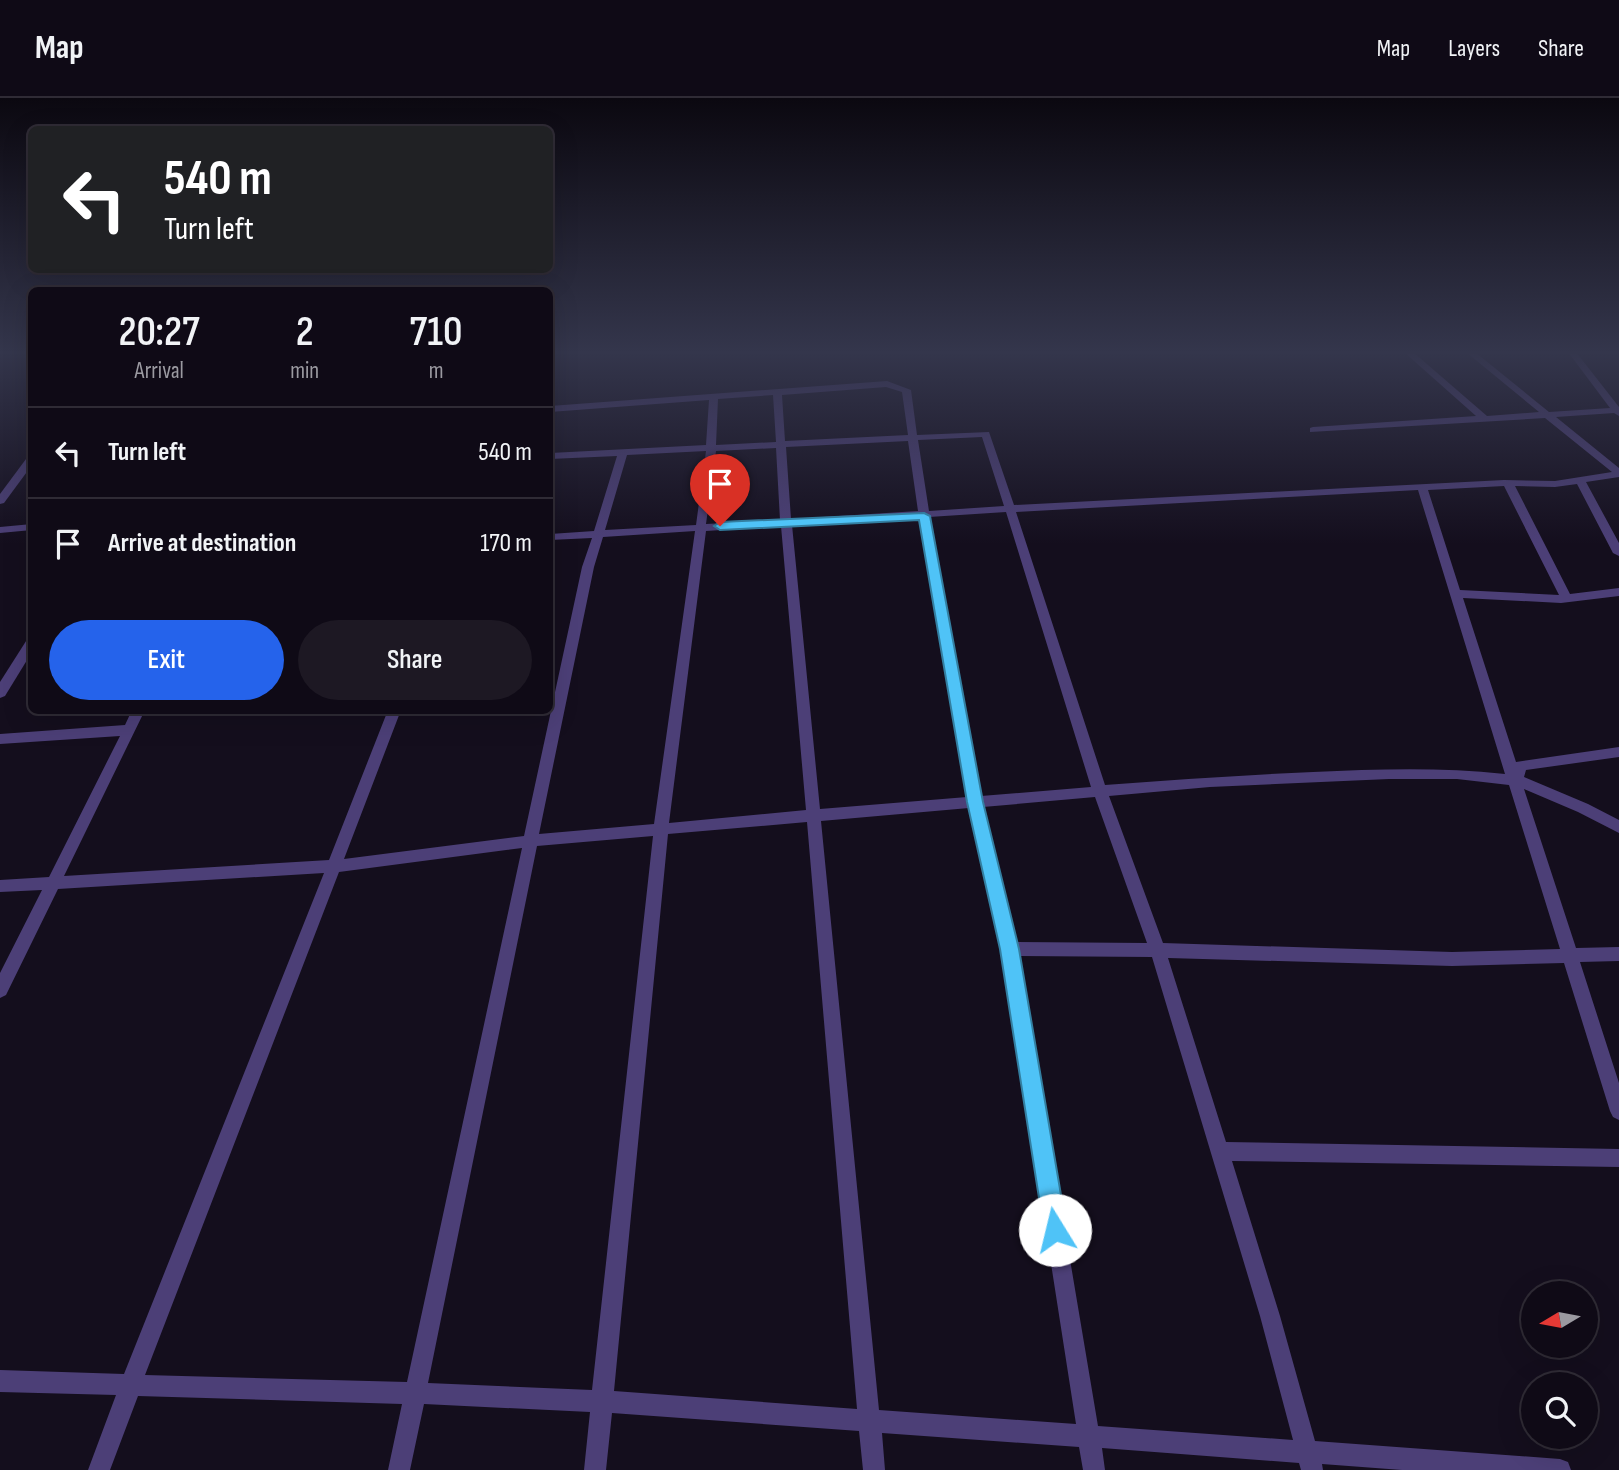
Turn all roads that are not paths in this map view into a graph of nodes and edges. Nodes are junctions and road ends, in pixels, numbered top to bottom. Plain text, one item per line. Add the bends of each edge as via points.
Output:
1 (713, 416) edge
2 (778, 416) edge
3 (910, 416) edge
4 (1482, 416) edge
5 (1532, 416) edge
6 (1549, 416) edge
7 (1485, 419) junction
8 (1313, 430) dead end
9 (913, 438) junction
10 (780, 445) junction
11 (711, 449) junction
12 (623, 453) junction
13 (553, 456) edge
14 (28, 462) edge
15 (1619, 473) edge
16 (1580, 480) junction
17 (1508, 483) junction
18 (1422, 488) junction
19 (0, 501) edge
20 (1012, 509) junction
21 (924, 516) junction
22 (786, 523) junction
23 (28, 527) edge
24 (699, 527) junction
25 (0, 530) edge
26 (598, 535) junction
27 (553, 537) edge
28 (1619, 553) edge
29 (1619, 592) edge
30 (1456, 594) junction
31 (1566, 598) junction
32 (28, 646) edge
33 (5, 677) edge
34 (0, 693) edge
35 (137, 714) edge
36 (393, 714) edge
37 (129, 730) junction
38 (0, 739) edge
39 (1619, 752) edge
40 (1516, 780) junction
41 (1100, 792) junction
42 (975, 802) junction
43 (814, 816) junction
44 (1619, 827) edge
45 (661, 829) junction
46 (532, 841) junction
47 (334, 865) junction
48 (54, 882) junction
49 (0, 886) edge
50 (1010, 949) junction
51 (1158, 950) junction
52 (1619, 954) edge
53 (1570, 955) junction
54 (0, 990) edge
55 (1619, 1111) edge
56 (1219, 1151) junction
57 (1619, 1158) edge
58 (0, 1381) edge
59 (131, 1385) junction
60 (415, 1393) junction
61 (602, 1402) junction
62 (870, 1421) junction
63 (1088, 1436) junction
64 (1310, 1461) edge
65 (99, 1470) edge
66 (399, 1470) edge
67 (595, 1470) edge
68 (874, 1470) edge
69 (1094, 1470) edge
70 (1559, 1470) edge

1 - 11 street
2 - 10 street
3 - 9 street
4 - 7 street
5 - 7 street
6 - 15 street
7 - 8 street
9 - 10 street
9 - 20 street via 986,434
9 - 21 street
10 - 11 street
10 - 22 street
11 - 12 street
11 - 24 street
12 - 13 street
12 - 26 street
14 - 19 street
15 - 16 street
16 - 17 street
16 - 28 street
17 - 18 street
17 - 31 street
18 - 20 street
18 - 30 street
20 - 21 street
20 - 41 street
21 - 22 street
21 - 42 street
22 - 24 street
22 - 43 street
23 - 25 street
24 - 26 street
24 - 45 street
26 - 27 street
26 - 46 street
29 - 31 street
30 - 31 street
30 - 40 street
32 - 33 street
33 - 34 street
35 - 37 street
36 - 47 street
37 - 38 street
37 - 48 street
39 - 40 street via 1521,765
40 - 41 street via 1389,774
40 - 44 street
40 - 53 street
41 - 42 street
41 - 51 street
42 - 43 street
42 - 50 street
43 - 45 street
43 - 62 street
45 - 46 street
45 - 61 street
46 - 47 street
46 - 60 street
47 - 48 street
47 - 59 street
48 - 49 street
48 - 54 street
50 - 51 street
50 - 63 street
51 - 53 street via 1452,959
51 - 56 street
52 - 53 street
53 - 55 street
56 - 57 street
56 - 64 street
58 - 59 street
59 - 60 street
59 - 65 street
60 - 61 street
60 - 66 street
61 - 62 street
61 - 67 street
62 - 63 street
62 - 68 street
63 - 64 street
63 - 69 street
64 - 70 street

